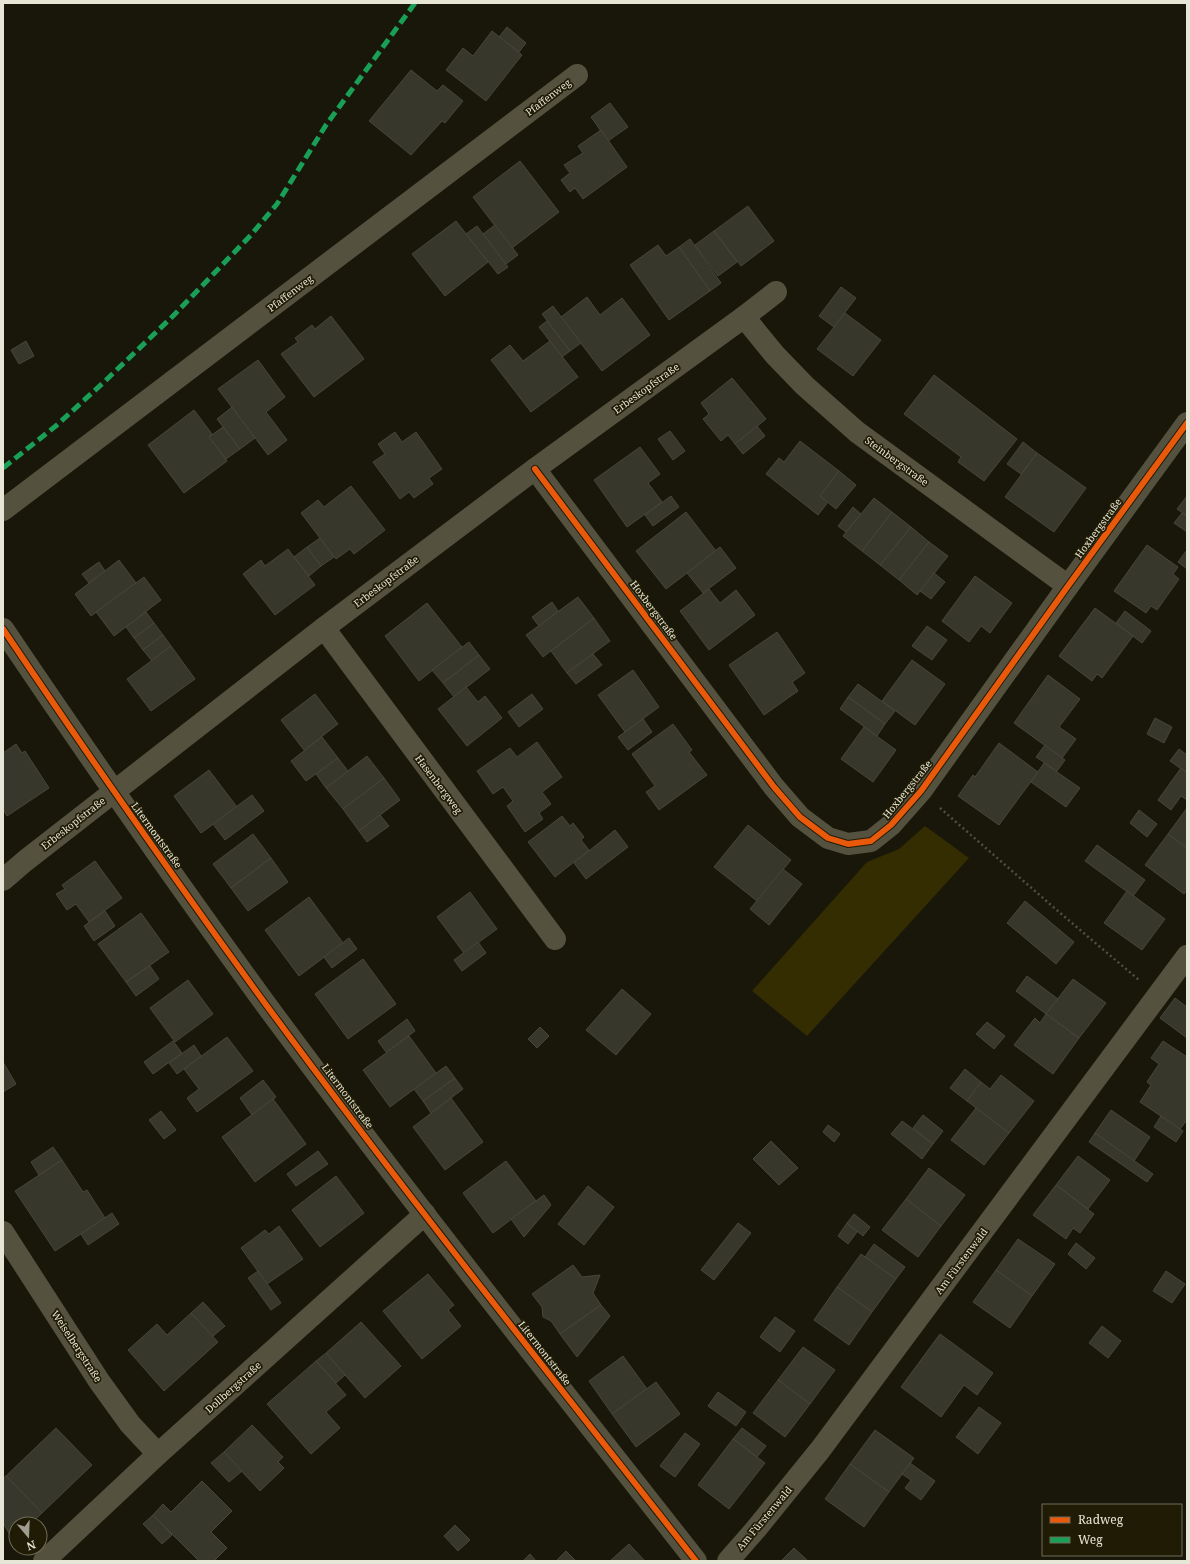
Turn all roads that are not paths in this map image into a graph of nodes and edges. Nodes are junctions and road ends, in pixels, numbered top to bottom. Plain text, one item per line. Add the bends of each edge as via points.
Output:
1 (577, 75) dead end
2 (776, 292) dead end
3 (744, 317) junction
4 (1187, 424) edge
5 (535, 469) junction
6 (3, 510) edge
7 (1068, 586) junction
8 (324, 628) junction
9 (3, 629) edge
10 (114, 792) junction
11 (3, 880) edge
12 (555, 939) dead end
13 (1187, 956) edge
14 (425, 1214) junction
15 (3, 1232) edge
16 (158, 1454) junction
17 (44, 1561) edge
18 (696, 1561) edge
19 (728, 1561) edge

1 - 6 street, Pfaffenweg
2 - 3 street, Erbeskopfstraße
3 - 5 street, Erbeskopfstraße
3 - 7 street, Steinbergstraße via 805,386 856,432
4 - 7 street, Hoxbergstraße
5 - 7 street, Hoxbergstraße via 774,788 800,817 828,838 848,844 871,841 891,825 921,791
5 - 8 street, Erbeskopfstraße
8 - 10 street, Erbeskopfstraße
8 - 12 street, Hasenbergweg
9 - 10 street, Litermontstraße
10 - 11 street, Erbeskopfstraße
10 - 14 street, Litermontstraße via 265,1002
13 - 19 street, Am Fürstenwald via 820,1450
14 - 16 street, Dollbergstraße
14 - 18 street, Litermontstraße
15 - 16 street, Weiselbergstraße via 99,1381 130,1424
16 - 17 street, Dollbergstraße

